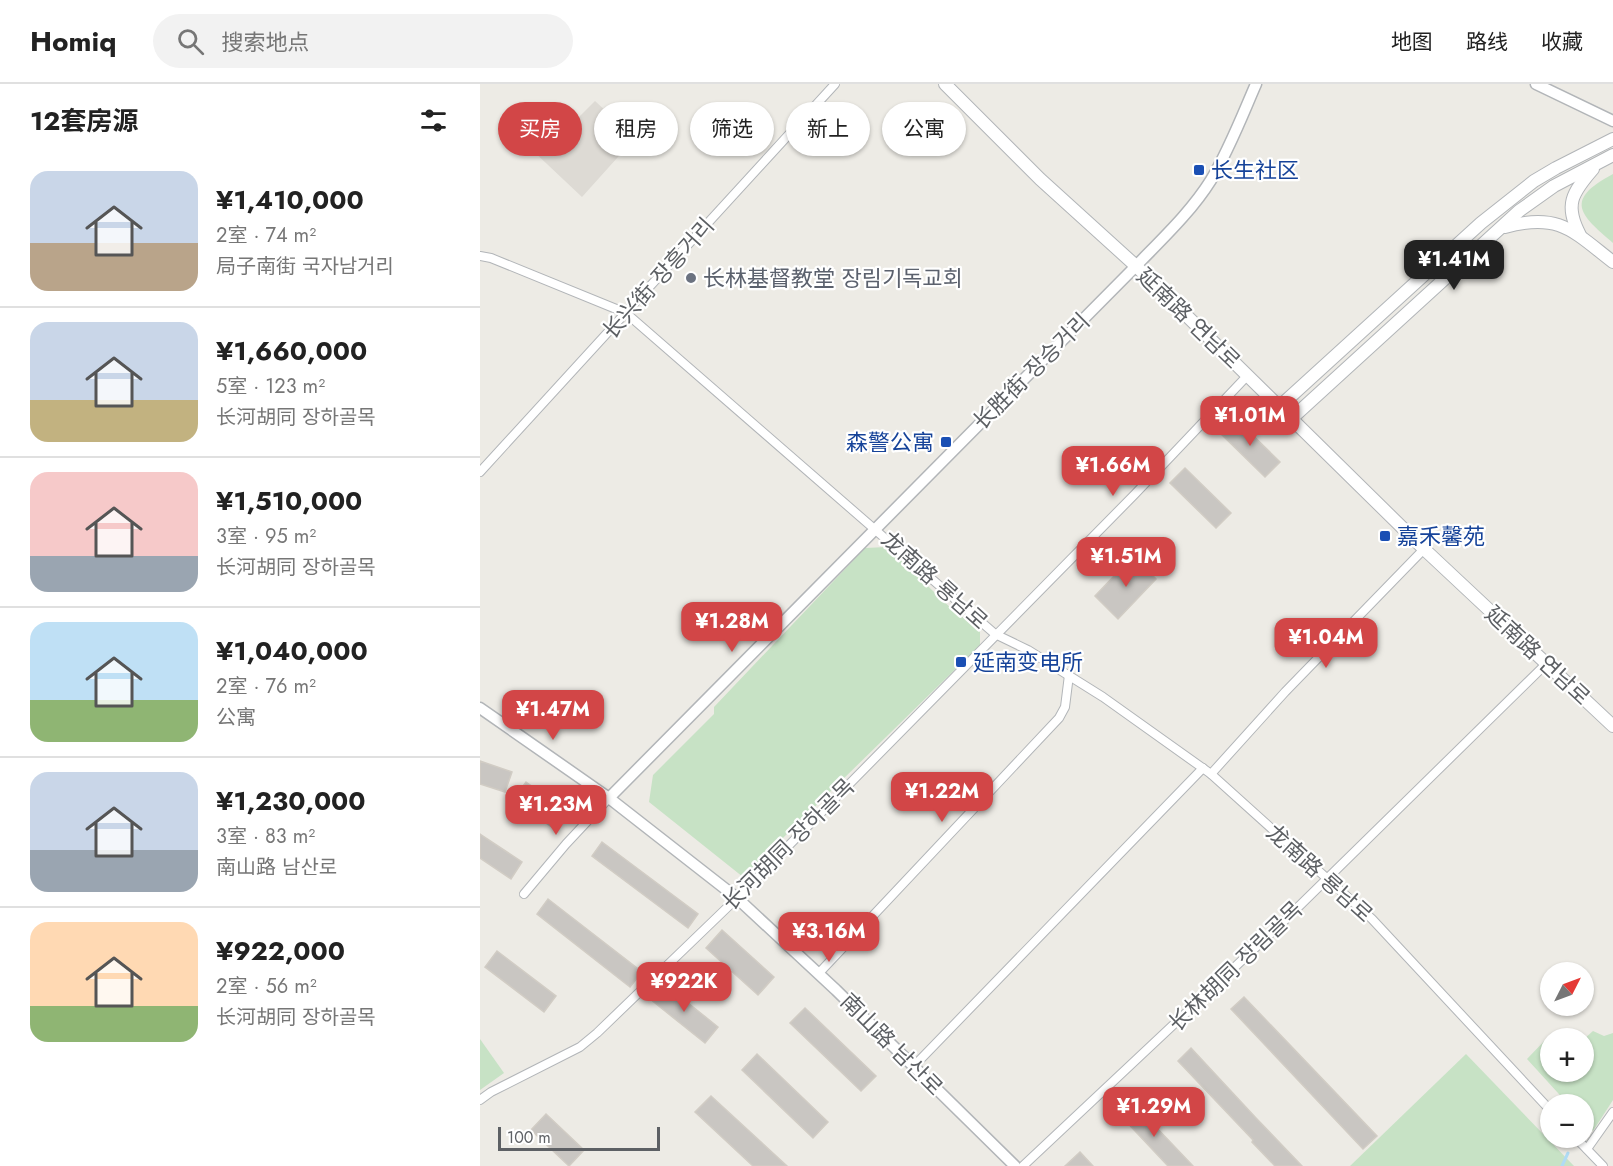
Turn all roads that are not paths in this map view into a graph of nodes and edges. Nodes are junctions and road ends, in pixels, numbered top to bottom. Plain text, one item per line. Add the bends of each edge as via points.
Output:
1 (835, 84) edge
2 (945, 84) edge
3 (1256, 84) edge
4 (1536, 84) edge
5 (1609, 119) edge
6 (1613, 139) edge
7 (1613, 155) edge
8 (1600, 161) junction
9 (1502, 227) junction
10 (1580, 237) junction
11 (480, 256) edge
12 (1613, 262) edge
13 (1136, 266) junction
14 (626, 313) junction
15 (1248, 375) junction
16 (1280, 407) junction
17 (1291, 419) junction
18 (480, 472) edge
19 (875, 528) junction
20 (1424, 549) junction
21 (995, 634) junction
22 (1547, 663) junction
23 (1069, 675) junction
24 (480, 708) edge
25 (1613, 726) edge
26 (1203, 768) junction
27 (1211, 774) junction
28 (609, 798) junction
29 (1326, 878) junction
30 (524, 894) dead end
31 (736, 898) junction
32 (819, 973) junction
33 (914, 1066) junction
34 (1540, 1099) edge
35 (480, 1100) edge
36 (1613, 1112) edge
37 (1587, 1149) joint
38 (1014, 1166) edge
39 (1023, 1166) edge
40 (1603, 1166) edge

1 - 14 street, 长兴街 장흥거리
2 - 13 main road, 延南路 연남로 via 1040,179
3 - 13 street, 长胜街 장승거리 via 1211,180
4 - 5 street
6 - 16 main road via 1534,181 1503,205
7 - 8 main road
8 - 9 main road via 1554,186
8 - 10 main road via 1571,201 1571,219
9 - 10 main road via 1547,221
9 - 17 main road
10 - 12 main road
11 - 14 street, 龙南路 룡남로
13 - 15 main road, 延南路 연남로
13 - 19 street, 长胜街 장승거리
14 - 18 street, 长兴街 장흥거리
14 - 19 street, 龙南路 룡남로
15 - 16 main road, 延南路 연남로
15 - 21 street, 长河胡同 장하골목
16 - 17 main road, 延南路 연남로
17 - 20 main road, 延南路 연남로
19 - 21 street, 龙南路 룡남로
19 - 28 street, 长胜街 장승거리
20 - 22 main road, 延南路 연남로
20 - 27 street
21 - 23 street, 龙南路 룡남로
21 - 31 street, 长河胡同 장하골목
22 - 25 main road, 延南路 연남로
22 - 29 street, 长林胡同 장림골목
23 - 26 street, 龙南路 룡남로
23 - 32 street via 1065,707 1059,718
24 - 28 street, 南山路 남산로
26 - 27 street, 龙南路 룡남로
26 - 33 street
27 - 29 street, 龙南路 룡남로
28 - 30 street
28 - 31 street, 南山路 남산로
29 - 34 street, 龙南路 룡남로 via 1372,919
29 - 39 street, 长林胡同 장림골목
31 - 32 street, 南山路 남산로
31 - 35 street, 长河胡同 장하골목 via 580,1047
32 - 33 street, 南山路 남산로
33 - 38 street, 南山路 남산로
36 - 37 street
37 - 40 street

